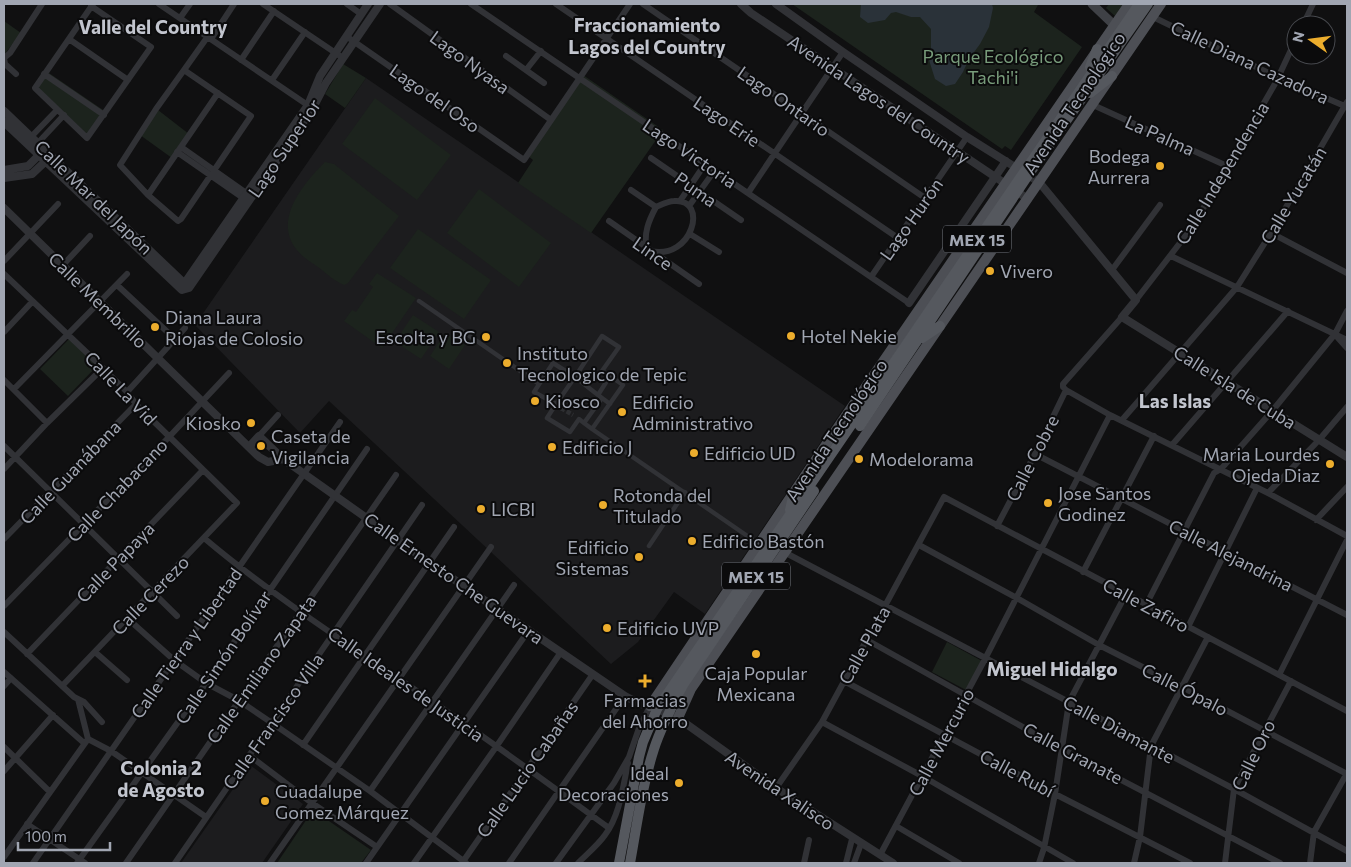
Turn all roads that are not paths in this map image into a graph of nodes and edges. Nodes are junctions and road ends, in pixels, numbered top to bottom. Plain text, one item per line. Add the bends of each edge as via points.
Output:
1 (42, 4) edge
2 (159, 4) edge
3 (190, 4) edge
4 (234, 4) edge
5 (263, 4) edge
6 (347, 4) edge
7 (368, 4) edge
8 (380, 4) edge
9 (390, 4) edge
10 (471, 4) edge
11 (556, 4) edge
12 (630, 4) edge
13 (643, 4) edge
14 (741, 4) edge
15 (776, 4) edge
16 (1092, 4) edge
17 (1129, 4) edge
18 (1139, 4) edge
19 (1148, 4) edge
20 (1161, 4) edge
21 (92, 5) edge
22 (274, 11) junction
23 (361, 14) junction
24 (1152, 17) junction
25 (180, 18) junction
26 (1114, 25) junction
27 (305, 32) junction
28 (346, 36) junction
29 (606, 38) junction
30 (68, 39) junction
31 (211, 39) junction
32 (354, 41) junction
33 (1097, 49) junction
34 (541, 51) junction
35 (843, 52) junction
36 (335, 53) junction
37 (506, 56) dead end
38 (4, 58) edge
39 (343, 58) junction
40 (242, 60) junction
41 (1286, 60) edge
42 (833, 68) junction
43 (184, 70) junction
44 (526, 70) junction
45 (16, 74) dead end
46 (44, 74) junction
47 (1112, 76) junction
48 (1278, 77) junction
49 (580, 78) junction
50 (128, 80) junction
51 (272, 80) junction
52 (544, 83) dead end
53 (1082, 85) junction
54 (218, 93) junction
55 (1082, 100) junction
56 (1093, 105) junction
57 (1347, 105) edge
58 (310, 107) junction
59 (58, 110) junction
60 (4, 111) edge
61 (802, 113) junction
62 (64, 115) junction
63 (104, 115) junction
64 (550, 120) junction
65 (4, 122) edge
66 (968, 137) junction
67 (32, 142) junction
68 (179, 150) junction
69 (957, 151) junction
70 (42, 152) junction
71 (775, 153) junction
72 (650, 158) dead end
73 (48, 159) junction
74 (1006, 161) junction
75 (705, 164) junction
76 (1227, 166) junction
77 (4, 170) edge
78 (715, 170) junction
79 (1023, 171) junction
80 (212, 173) junction
81 (995, 177) junction
82 (4, 178) edge
83 (1039, 182) junction
84 (691, 185) junction
85 (1012, 188) junction
86 (631, 190) dead end
87 (699, 191) junction
88 (748, 193) junction
89 (148, 194) junction
90 (248, 198) junction
91 (925, 198) junction
92 (1028, 199) junction
93 (680, 201) junction
94 (58, 204) dead end
95 (689, 206) junction
96 (1160, 206) dead end
97 (656, 207) junction
98 (4, 208) edge
99 (741, 220) dead end
100 (609, 221) dead end
101 (1271, 233) junction
102 (30, 234) junction
103 (690, 234) junction
104 (90, 236) dead end
105 (898, 238) junction
106 (977, 238) junction
107 (963, 246) junction
108 (647, 248) junction
109 (719, 252) dead end
110 (1171, 256) junction
111 (4, 261) edge
112 (62, 265) junction
113 (1112, 270) junction
114 (945, 272) junction
115 (1347, 273) edge
116 (4, 274) edge
117 (127, 274) dead end
118 (871, 277) junction
119 (699, 284) dead end
120 (117, 285) junction
121 (186, 287) joint
122 (1237, 287) junction
123 (942, 290) junction
124 (1136, 300) junction
125 (419, 301) dead end
126 (32, 302) junction
127 (101, 303) junction
128 (909, 303) joint
129 (1288, 311) junction
130 (1347, 311) edge
131 (1122, 317) junction
132 (940, 326) junction
133 (185, 328) dead end
134 (4, 332) edge
135 (69, 334) junction
136 (1335, 334) junction
137 (175, 338) junction
138 (1347, 340) edge
139 (917, 341) junction
140 (1347, 348) edge
141 (1180, 354) junction
142 (157, 358) junction
143 (103, 368) junction
144 (229, 373) dead end
145 (610, 376) junction
146 (575, 377) junction
147 (4, 380) edge
148 (1226, 382) junction
149 (539, 384) junction
150 (14, 389) junction
151 (1066, 390) junction
152 (127, 392) junction
153 (600, 396) junction
154 (202, 402) junction
155 (136, 404) junction
156 (556, 404) junction
157 (610, 404) junction
158 (1347, 407) edge
159 (561, 408) tunnel mouth
160 (1273, 410) junction
161 (1110, 414) junction
162 (573, 415) tunnel mouth
163 (278, 416) dead end
164 (578, 419) junction
165 (1122, 420) junction
166 (340, 422) dead end
167 (47, 423) junction
168 (584, 423) junction
169 (592, 429) junction
170 (259, 436) junction
171 (1154, 436) junction
172 (169, 437) junction
173 (1319, 440) junction
174 (1172, 445) junction
175 (4, 446) edge
176 (249, 447) junction
177 (367, 449) dead end
178 (1035, 454) junction
179 (15, 457) junction
180 (1347, 457) edge
181 (283, 459) junction
182 (4, 469) edge
183 (1220, 469) junction
184 (203, 470) junction
185 (303, 473) junction
186 (396, 475) dead end
187 (1079, 476) junction
188 (1347, 487) edge
189 (1257, 488) junction
190 (50, 491) junction
191 (684, 492) junction
192 (794, 492) junction
193 (1268, 493) junction
194 (334, 495) junction
195 (944, 497) joint
196 (1121, 498) junction
197 (237, 503) joint
198 (422, 505) dead end
199 (790, 514) junction
200 (366, 517) junction
201 (1316, 520) junction
202 (84, 524) junction
203 (997, 526) junction
204 (454, 527) dead end
205 (1184, 531) junction
206 (1347, 536) edge
207 (204, 538) junction
208 (4, 539) edge
209 (398, 540) junction
210 (1347, 540) edge
211 (759, 544) junction
212 (918, 545) junction
213 (649, 546) dead end
214 (491, 547) dead end
215 (1041, 549) junction
216 (784, 552) junction
217 (1225, 552) junction
218 (119, 558) junction
219 (430, 563) junction
220 (239, 567) junction
221 (1083, 572) junction
222 (768, 577) junction
223 (514, 584) dead end
224 (464, 586) junction
225 (748, 587) junction
226 (270, 589) junction
227 (153, 592) junction
228 (1126, 594) junction
229 (1016, 598) junction
230 (1317, 599) junction
231 (886, 605) junction
232 (1146, 605) junction
233 (4, 606) edge
234 (497, 609) junction
235 (301, 611) junction
236 (1347, 615) edge
237 (177, 616) dead end
238 (127, 618) junction
239 (1188, 627) junction
240 (529, 630) junction
241 (4, 632) edge
242 (334, 633) junction
243 (1208, 637) junction
244 (867, 640) junction
245 (1099, 645) junction
246 (95, 652) junction
247 (561, 652) junction
248 (28, 654) junction
249 (366, 656) junction
250 (985, 659) junction
251 (174, 660) junction
252 (4, 672) edge
253 (593, 674) junction
254 (1279, 675) junction
255 (11, 678) junction
256 (400, 679) junction
257 (127, 680) dead end
258 (844, 681) junction
259 (1291, 681) junction
260 (206, 683) junction
261 (4, 686) edge
262 (62, 686) junction
263 (1182, 687) junction
264 (966, 695) junction
265 (625, 696) junction
266 (76, 698) junction
267 (238, 700) junction
268 (433, 701) junction
269 (1069, 702) junction
270 (653, 708) junction
271 (1347, 711) edge
272 (52, 715) junction
273 (673, 716) junction
274 (102, 722) dead end
275 (822, 722) junction
276 (272, 723) junction
277 (464, 724) junction
278 (1265, 730) junction
279 (945, 734) junction
280 (86, 741) junction
281 (303, 745) junction
282 (1151, 746) junction
283 (4, 747) edge
284 (496, 747) junction
285 (1062, 749) junction
286 (111, 751) junction
287 (250, 756) junction
288 (629, 757) junction
289 (15, 758) junction
290 (337, 768) junction
291 (528, 768) junction
292 (4, 770) edge
293 (143, 773) junction
294 (1347, 773) edge
295 (922, 776) junction
296 (776, 788) junction
297 (1234, 789) junction
298 (370, 791) junction
299 (50, 792) junction
300 (560, 792) junction
301 (1146, 792) junction
302 (174, 794) junction
303 (1055, 794) junction
304 (312, 803) junction
305 (401, 814) junction
306 (592, 815) junction
307 (206, 817) junction
308 (27, 824) junction
309 (896, 826) junction
310 (609, 828) junction
311 (1314, 832) junction
312 (1229, 835) junction
313 (1140, 837) junction
314 (431, 838) junction
315 (49, 839) junction
316 (852, 839) junction
317 (809, 840) dead end
318 (861, 844) junction
319 (377, 847) junction
320 (1044, 848) junction
321 (1347, 851) edge
322 (880, 855) junction
323 (4, 857) edge
324 (81, 862) edge
325 (32, 863) edge
326 (126, 863) edge
327 (175, 863) edge
328 (270, 863) edge
329 (366, 863) edge
330 (414, 863) edge
331 (464, 863) edge
332 (509, 863) edge
333 (556, 863) edge
334 (578, 863) edge
335 (619, 863) edge
336 (630, 863) edge
337 (804, 863) edge
338 (846, 863) edge
339 (854, 863) edge
340 (893, 863) edge
341 (959, 863) edge
342 (1039, 863) edge
343 (1073, 863) edge
344 (1134, 863) edge
345 (1190, 863) edge
346 (1225, 863) edge
347 (1280, 863) edge
348 (1310, 863) edge

1 - 38 street
2 - 25 street
3 - 25 street
4 - 31 street
5 - 22 street
6 - 23 street
7 - 23 street, Lago Superior
8 - 32 street, Lago Superior
9 - 64 street, Lago Nyasa
10 - 34 street, Lago Victoria
11 - 29 street, Lago Erie
12 - 29 street
13 - 61 street, Lago Ontario
14 - 42 street, Avenida Lagos del Country
15 - 35 street, Avenida Lagos del Country
16 - 26 main road
17 - 26 main road, Avenida Tecnológico
18 - 53 highway, Avenida Tecnológico / MEX 15
19 - 55 highway, Avenida Tecnológico / MEX 15
20 - 24 main road, Avenida Tecnológico
21 - 30 street
21 - 50 street via 151,47
22 - 27 street
22 - 40 street
23 - 28 street, Lago Superior
24 - 47 main road, Avenida Tecnológico
24 - 48 street, Calle Diana Cazadora
25 - 31 street
26 - 33 main road, Avenida Tecnológico
27 - 36 street
27 - 51 street
28 - 32 street, Lago del Oso
28 - 36 street, Lago Superior
29 - 49 street
29 - 71 street, Lago Erie
30 - 46 street
30 - 50 street
31 - 40 street
31 - 43 street via 206,39
32 - 39 street, Lago Superior
32 - 64 street, Lago del Oso via 524,160
33 - 53 highway
33 - 79 main road, Avenida Tecnológico
34 - 44 street
34 - 49 street, Lago Victoria
35 - 42 street
35 - 66 street, Avenida Lagos del Country
36 - 39 street
36 - 58 street, Lago Superior via 320,76
37 - 44 street
38 - 45 street via 5,64
39 - 58 street, Lago Superior
40 - 51 street
41 - 48 street, Calle Independencia
42 - 61 street
42 - 69 street, Avenida Lagos del Country
43 - 54 street
43 - 89 street via 120,165
44 - 52 street
46 - 59 street via 35,88
46 - 63 street
47 - 55 highway
47 - 56 main road, Avenida Tecnológico
48 - 57 street, Calle Diana Cazadora
48 - 76 street, Calle Independencia
49 - 64 street
49 - 75 street, Lago Victoria
50 - 63 street
51 - 58 street
53 - 79 highway, Avenida Tecnológico / MEX 15
54 - 68 street
54 - 80 street via 251,116
55 - 79 highway, Avenida Tecnológico / MEX 15
56 - 76 street, La Palma
56 - 83 main road, Avenida Tecnológico
57 - 101 street, Calle Yucatán
58 - 90 street, Lago Superior
59 - 62 street
59 - 67 street
60 - 67 street, Calle Mar del Japón
61 - 71 street
61 - 91 street, Lago Ontario
62 - 63 street via 87,138
62 - 67 street
65 - 67 street, Calle Mar del Japón
66 - 69 street, Lago Hurón
66 - 74 street, Avenida Lagos del Country
67 - 70 street, Calle Mar del Japón
68 - 80 street
68 - 89 street
69 - 81 street, Avenida Lagos del Country
69 - 91 street, Lago Hurón
70 - 73 street, Calle Mar del Japón
70 - 77 street via 28,166
71 - 88 street
71 - 105 street, Lago Erie
72 - 84 street, Puma
73 - 82 street via 32,174
73 - 121 street, Calle Mar del Japón via 182,290
74 - 79 street, Avenida Lagos del Country
74 - 81 street, Avenida Tecnológico
75 - 78 street, Lago Victoria
75 - 84 street
76 - 110 street, Calle Independencia via 1193,226
78 - 87 street
78 - 88 street, Lago Victoria
79 - 83 street, Avenida Lagos del Country
79 - 85 highway, Avenida Tecnológico / MEX 15
79 - 85 main road, Avenida Tecnológico
80 - 89 street via 178,221
80 - 90 street
81 - 85 street, Avenida Lagos del Country
81 - 128 street, Avenida Tecnológico
83 - 92 main road, Avenida Tecnológico
83 - 113 street
84 - 87 street, Puma
84 - 93 street
85 - 92 street, Avenida Lagos del Country
85 - 106 highway, Avenida Tecnológico / MEX 15
85 - 107 main road, Avenida Tecnológico
85 - 139 highway, Avenida Tecnológico / MEX 15
86 - 97 street
87 - 95 street
87 - 99 street, Puma
88 - 118 street, Lago Victoria
90 - 121 street, Lago Superior
91 - 105 street, Lago Hurón
92 - 132 main road, Avenida Tecnológico
93 - 95 street
93 - 97 street
94 - 102 street
95 - 103 street via 693,217
96 - 113 street
97 - 108 street via 645,234
98 - 102 street, Calle Membrillo
100 - 108 street, Lince
101 - 115 street
101 - 122 street, Calle Yucatán
102 - 111 street
102 - 112 street, Calle Membrillo
103 - 108 street via 677,248 666,252
103 - 109 street
104 - 112 street
105 - 118 street, Lago Hurón
106 - 107 highway
106 - 123 highway, Avenida Tecnológico / MEX 15
107 - 114 main road, Avenida Tecnológico
108 - 119 street, Lince
110 - 122 street
110 - 124 street, Calle Independencia
112 - 127 street, Calle Membrillo
113 - 124 street
114 - 123 highway
114 - 192 main road, Avenida Tecnológico
116 - 126 street, Calle La Vid
117 - 120 street
118 - 128 street, Lago Victoria
120 - 127 street
120 - 137 street
122 - 129 street
122 - 141 street, Calle Yucatán
123 - 199 highway, Avenida Tecnológico / MEX 15
124 - 131 street
125 - 149 street
126 - 134 street
126 - 135 street, Calle La Vid
127 - 135 street
127 - 142 street, Calle Membrillo
129 - 136 street
129 - 148 street
130 - 136 street
131 - 141 street, Calle Isla de Cuba
131 - 151 street, Calle Cobre via 1063,384
132 - 139 highway
132 - 216 main road, Avenida Tecnológico
133 - 137 street
135 - 143 street, Calle La Vid
135 - 150 street
136 - 138 street
136 - 140 street
136 - 160 street
137 - 142 street
139 - 225 highway, Avenida Tecnológico / MEX 15
141 - 148 street, Calle Isla de Cuba
141 - 165 street, Calle Yucatán
142 - 152 street
142 - 154 street, Calle Membrillo
143 - 152 street, Calle La Vid
143 - 167 street
144 - 154 street, Calle Chabacano
145 - 146 street via 602,371 619,347 602,336
145 - 153 street
145 - 157 street via 623,385
146 - 149 street via 553,364
146 - 153 street
146 - 156 street
147 - 150 street
148 - 160 street, Calle Isla de Cuba
148 - 174 street
149 - 156 street via 534,392
150 - 167 street
151 - 161 street
151 - 178 street, Calle Cobre
152 - 155 street, Calle La Vid
153 - 157 street
153 - 168 street
154 - 172 street, Calle Chabacano
154 - 176 street, Calle Membrillo
155 - 172 street, Calle La Vid
155 - 190 street, Calle Guanábana
156 - 159 street
156 - 164 street via 548,418 570,432
157 - 169 street
158 - 173 street
160 - 173 street, Calle Isla de Cuba
160 - 183 street
161 - 165 street
161 - 187 street, Calle Mercurio
162 - 164 street
163 - 170 street
164 - 168 street
165 - 171 street
166 - 185 street, Calle Tierra y Libertad
167 - 179 street
168 - 169 street
169 - 191 street
170 - 176 street
170 - 181 street, Calle Ernesto Che Guevara
171 - 174 street
171 - 196 street
172 - 184 street, Calle La Vid
172 - 202 street, Calle Chabacano
173 - 180 street, Calle Isla de Cuba
173 - 193 street
174 - 183 street
175 - 179 street
176 - 181 street, Calle Membrillo via 268,462
177 - 194 street, Calle Simón Bolívar
178 - 187 street, Calle Alejandrina
178 - 203 street, Calle Cobre
179 - 182 street
179 - 190 street
181 - 185 street, Calle Ernesto Che Guevara
183 - 189 street
183 - 205 street via 1214,472
184 - 197 street, Calle La Vid
184 - 218 street, Calle Papaya
185 - 194 street, Calle Ernesto Che Guevara
185 - 220 street, Calle Tierra y Libertad
186 - 200 street, Calle Emiliano Zapata
187 - 196 street, Calle Alejandrina
187 - 215 street, Calle Mercurio
188 - 201 street
189 - 193 street
189 - 217 street
190 - 202 street
190 - 208 street, Calle Guanábana
191 - 211 street
191 - 213 street
192 - 199 highway
192 - 211 main road, Avenida Tecnológico
193 - 201 street
194 - 200 street, Calle Ernesto Che Guevara
194 - 226 street, Calle Simón Bolívar
195 - 203 street, Calle Zafiro
195 - 212 street, Calle Plata
196 - 205 street, Calle Alejandrina
196 - 221 street
197 - 207 street, Calle Cerezo
198 - 209 street, Calle Francisco Villa
199 - 270 highway, Avenida Tecnológico / MEX 15
200 - 209 street, Calle Ernesto Che Guevara
200 - 235 street, Calle Emiliano Zapata
201 - 206 street
202 - 218 street
202 - 233 street, Calle Chabacano
203 - 215 street, Calle Zafiro
204 - 219 street
205 - 217 street, Calle Alejandrina
205 - 232 street
207 - 220 street, Calle Ideales de Justicia
207 - 227 street, Calle Cerezo
209 - 219 street, Calle Ernesto Che Guevara
209 - 242 street, Calle Francisco Villa
210 - 230 street
211 - 270 main road, Avenida Tecnológico
212 - 229 street, Calle Ópalo
212 - 231 street, Calle Plata
214 - 224 street
215 - 221 street, Calle Zafiro
215 - 229 street, Calle Mercurio
216 - 222 main road, Avenida Tecnológico
216 - 231 street, Calle Diamante
217 - 230 street, Calle Alejandrina
217 - 239 street
218 - 227 street
218 - 248 street, Calle Papaya
219 - 224 street, Calle Ernesto Che Guevara
219 - 249 street
220 - 226 street, Calle Ideales de Justicia
220 - 251 street, Calle Tierra y Libertad
221 - 228 street, Calle Zafiro
222 - 225 highway
222 - 273 main road, Avenida Tecnológico
223 - 234 street
224 - 234 street, Calle Ernesto Che Guevara
224 - 256 street
225 - 273 highway, Avenida Tecnológico / MEX 15 via 683,686
226 - 235 street, Calle Ideales de Justicia
226 - 260 street, Calle Simón Bolívar
227 - 237 street
227 - 238 street, Calle Cerezo
228 - 232 street, Calle Zafiro
228 - 245 street
229 - 245 street, Calle Ópalo
229 - 250 street, Calle Mercurio
230 - 236 street, Calle Alejandrina
230 - 254 street
231 - 244 street, Calle Plata
231 - 250 street, Calle Diamante
232 - 239 street, Calle Zafiro
234 - 240 street, Calle Ernesto Che Guevara
234 - 268 street
235 - 242 street, Calle Ideales de Justicia
235 - 267 street, Calle Emiliano Zapata
238 - 246 street, Calle Cerezo
238 - 251 street
239 - 243 street, Calle Zafiro
240 - 247 street, Calle Ernesto Che Guevara
240 - 277 street
241 - 248 street
242 - 249 street, Calle Ideales de Justicia
242 - 276 street, Calle Francisco Villa
243 - 254 street, Calle Zafiro
243 - 263 street
244 - 258 street, Calle Plata
244 - 264 street, Calle Granate
245 - 263 street, Calle Ópalo
245 - 269 street
246 - 257 street
246 - 262 street, Calle Cerezo
247 - 253 street, Calle Ernesto Che Guevara
247 - 284 street
248 - 262 street
249 - 256 street, Calle Ideales de Justicia
249 - 281 street
250 - 264 street, Calle Mercurio
250 - 269 street, Calle Diamante
251 - 260 street
251 - 286 street, Calle Tierra y Libertad
252 - 255 street
253 - 265 street, Calle Ernesto Che Guevara
253 - 291 street, Calle Lucio Cabañas
254 - 259 street, Calle Zafiro
255 - 261 street
255 - 272 street
256 - 268 street, Calle Ideales de Justicia
256 - 290 street
258 - 275 street, Calle Plata
258 - 279 street, Calle Rubí
259 - 271 street, Calle Zafiro
259 - 278 street, Calle Oro
260 - 267 street
260 - 293 street, Calle Simón Bolívar
262 - 266 street
263 - 278 street, Calle Ópalo
263 - 282 street
264 - 279 street, Calle Mercurio
264 - 285 street, Calle Granate
265 - 270 street, Calle Ernesto Che Guevara
265 - 300 street
266 - 274 street
266 - 280 street
267 - 276 street
267 - 302 street, Calle Emiliano Zapata
268 - 277 street, Calle Ideales de Justicia
268 - 298 street
269 - 282 street, Calle Diamante
269 - 285 street
270 - 273 street, Avenida Xalisco
270 - 288 street via 639,728
270 - 335 highway, Avenida Tecnológico / MEX 15 via 639,757
272 - 280 street
272 - 289 street
273 - 296 street, Avenida Xalisco
273 - 336 highway, Avenida Tecnológico / MEX 15 via 661,731 649,767
275 - 295 street
275 - 296 street, Calle Plata
276 - 281 street
276 - 287 street, Calle Francisco Villa
277 - 284 street, Calle Ideales de Justicia
277 - 305 street
278 - 294 street, Calle Ópalo
278 - 297 street, Calle Oro
279 - 295 street, Calle Mercurio
279 - 303 street, Calle Rubí
280 - 286 street
280 - 299 street
281 - 290 street
282 - 297 street, Calle Diamante
282 - 301 street
283 - 289 street
284 - 291 street, Calle Ideales de Justicia
284 - 314 street
285 - 301 street, Calle Granate
285 - 303 street
286 - 293 street
286 - 315 street, Calle Tierra y Libertad
287 - 304 street
287 - 307 street, Calle Francisco Villa
288 - 306 street
288 - 310 street
289 - 292 street
289 - 299 street
290 - 298 street
290 - 304 street
291 - 300 street, Calle Ideales de Justicia
291 - 331 street, Calle Lucio Cabañas
293 - 302 street
293 - 324 street, Calle Simón Bolívar
294 - 311 street
295 - 309 street, Calle Mercurio
295 - 320 street
296 - 316 street, Avenida Xalisco
297 - 311 street, Calle Diamante
297 - 312 street, Calle Oro
298 - 305 street
299 - 308 street
300 - 306 street, Calle Ideales de Justicia
300 - 332 street
301 - 312 street, Calle Granate
301 - 313 street
302 - 307 street
302 - 326 street, Calle Emiliano Zapata
303 - 313 street, Calle Rubí
303 - 320 street
304 - 319 street
304 - 328 street
305 - 314 street
305 - 319 street
306 - 310 street, Calle Ideales de Justicia
306 - 333 street
307 - 327 street, Calle Francisco Villa
308 - 315 street
308 - 323 street
309 - 322 street, Calle Mercurio
309 - 341 street
310 - 334 street
311 - 321 street, Calle Diamante
311 - 348 street
312 - 346 street, Calle Oro
312 - 347 street, Calle Granate
313 - 344 street
313 - 345 street, Calle Rubí
314 - 330 street
314 - 331 street
315 - 324 street
315 - 325 street, Calle Tierra y Libertad
316 - 318 street, Avenida Xalisco
316 - 338 street
317 - 337 street
318 - 322 street, Avenida Xalisco
318 - 339 street
319 - 329 street
320 - 342 street
320 - 343 street
322 - 340 street, Avenida Xalisco

